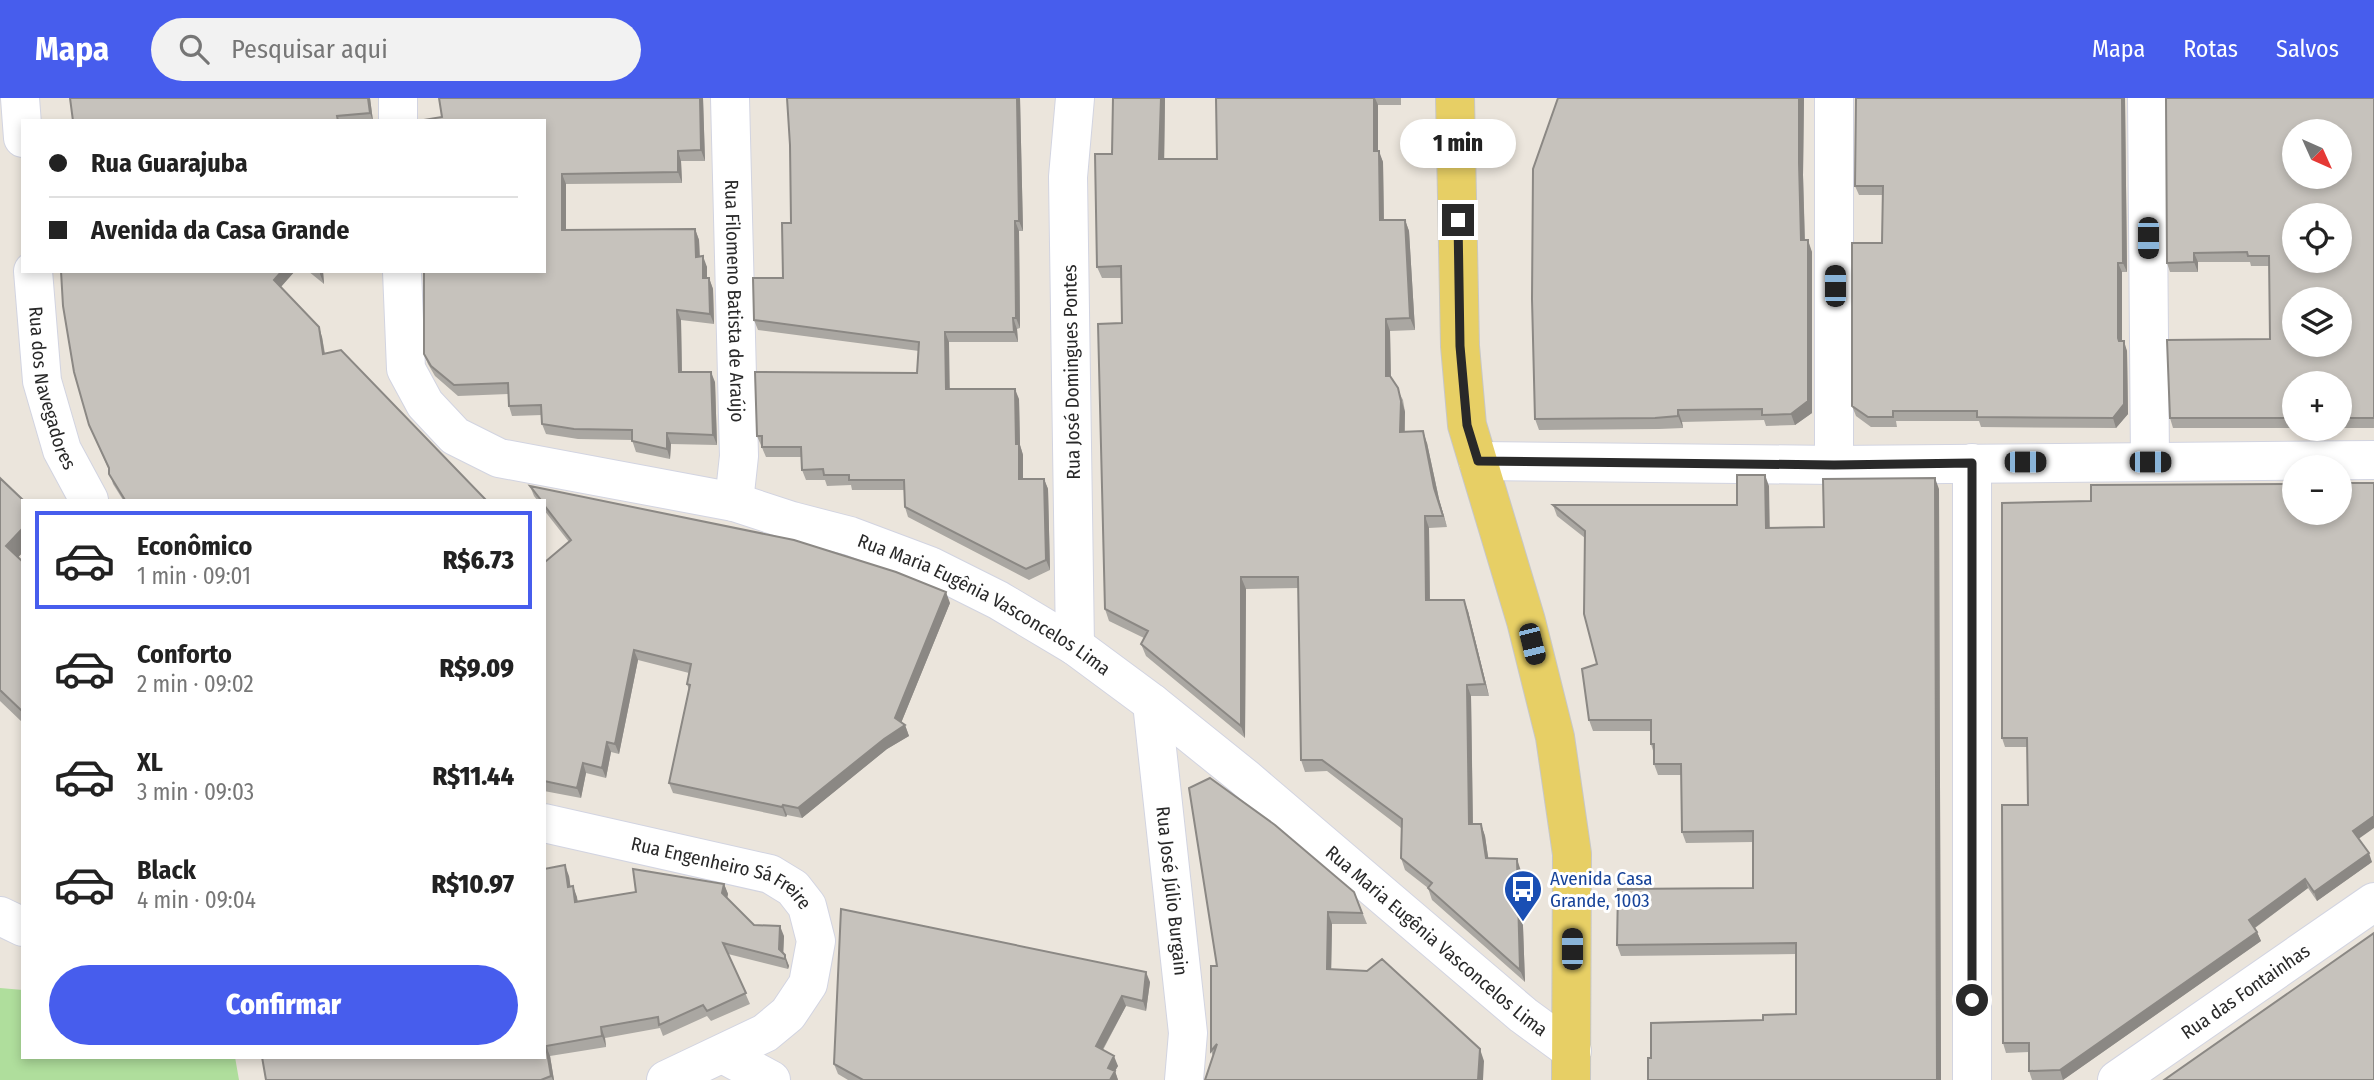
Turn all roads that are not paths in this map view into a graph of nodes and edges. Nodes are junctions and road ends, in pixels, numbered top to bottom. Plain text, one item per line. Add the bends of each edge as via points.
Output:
1 (20, 98) edge
2 (398, 98) edge
3 (730, 98) edge
4 (1075, 98) edge
5 (1455, 98) edge
6 (1835, 98) edge
7 (2147, 98) edge
8 (22, 119) edge
9 (398, 119) edge
10 (33, 273) edge
11 (402, 273) edge
12 (2374, 460) edge
13 (1478, 461) junction
14 (2150, 462) junction
15 (1972, 463) junction
16 (1834, 465) junction
17 (88, 499) edge
18 (734, 502) junction
19 (1075, 646) junction
20 (1152, 703) junction
21 (546, 823) edge
22 (2374, 902) edge
23 (0, 916) edge
24 (21, 926) edge
25 (723, 1054) junction
26 (1571, 1066) edge
27 (666, 1080) edge
28 (771, 1080) edge
29 (1184, 1080) edge
30 (1972, 1080) edge
31 (2117, 1080) edge

1 - 8 street
2 - 9 street
3 - 18 street, Rua Filomeno Batista de Araújo via 739,456
4 - 19 street, Rua José Domingues Pontes via 1068,177
5 - 13 main road via 1460,346 1467,425
6 - 16 street
7 - 14 street
10 - 17 street, Rua dos Navegadores via 42,381 62,450
11 - 18 street, Rua Maria Eugênia Vasconcelos Lima via 406,369 425,404 455,436 499,458
12 - 14 street
13 - 16 street
13 - 26 main road via 1555,737 1572,854
14 - 15 street
15 - 16 street
15 - 30 street
18 - 19 street, Rua Maria Eugênia Vasconcelos Lima via 850,536 930,566
19 - 20 street, Rua Maria Eugênia Vasconcelos Lima
20 - 26 street, Rua Maria Eugênia Vasconcelos Lima via 1523,1015
20 - 29 street, Rua José Júlio Burgain via 1188,1033
21 - 25 street, Rua Engenheiro Sá Freire via 770,874 793,888 807,906 816,940 808,984 788,1014 765,1033
22 - 31 street, Rua das Fontainhas
23 - 24 street
25 - 27 street, Rua Engenheiro Sá Freire
25 - 28 street

